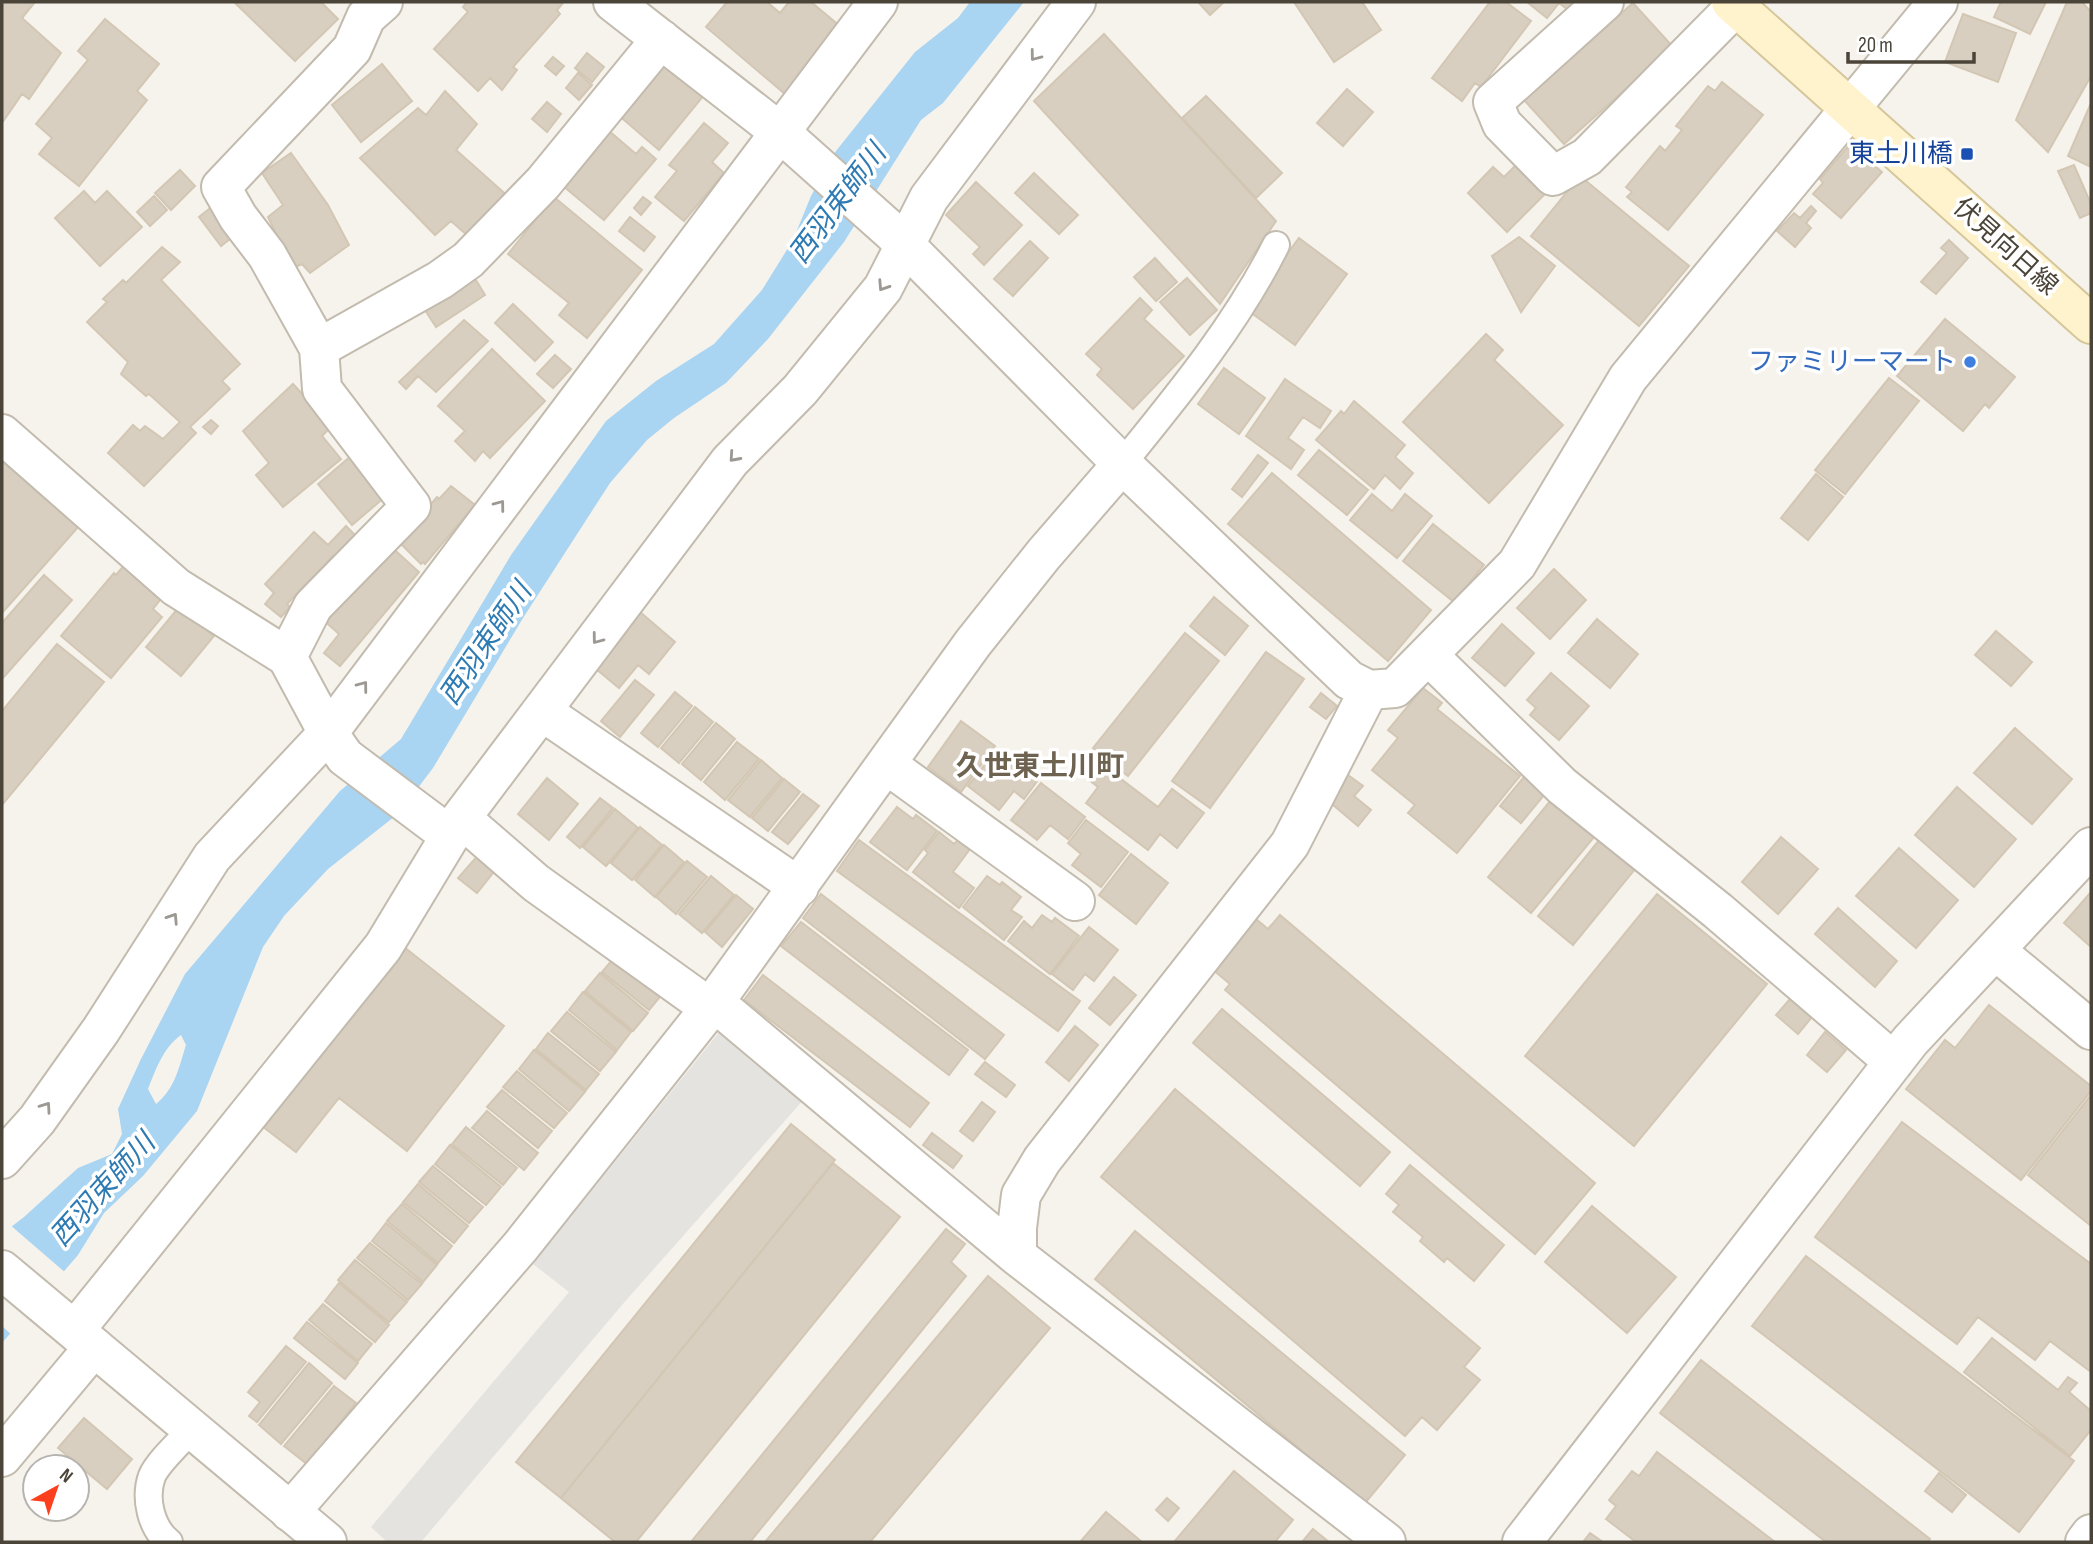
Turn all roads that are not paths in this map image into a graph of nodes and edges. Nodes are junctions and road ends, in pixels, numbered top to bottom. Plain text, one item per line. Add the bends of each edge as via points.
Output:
1 (383, 2) edge
2 (613, 2) edge
3 (878, 2) edge
4 (1076, 2) edge
5 (1604, 2) edge
6 (1938, 2) edge
7 (1734, 4) edge
8 (661, 39) junction
9 (1850, 109) junction
10 (784, 136) junction
11 (899, 239) junction
12 (1276, 245) dead end
13 (2091, 324) edge
14 (319, 348) junction
15 (2, 434) edge
16 (1122, 464) junction
17 (1429, 656) junction
18 (287, 657) junction
19 (1368, 690) junction
20 (543, 712) junction
21 (336, 745) junction
22 (886, 764) junction
23 (455, 827) junction
24 (2091, 847) edge
25 (799, 887) junction
26 (1075, 901) dead end
27 (1995, 950) junction
28 (712, 1005) junction
29 (2091, 1030) edge
30 (1894, 1062) junction
31 (2, 1159) edge
32 (1017, 1256) junction
33 (2, 1270) edge
34 (78, 1333) junction
35 (192, 1429) junction
36 (2, 1457) edge
37 (290, 1512) junction
38 (2091, 1534) edge
39 (169, 1542) edge
40 (327, 1542) edge
41 (1386, 1542) edge
42 (1522, 1542) edge
43 (2085, 1542) edge

1 - 14 street via 366,16 352,49 221,187 267,255
2 - 8 street
3 - 10 street
4 -> 11 street
5 - 7 street via 1493,102 1502,124 1553,176 1587,157
6 - 9 street
7 - 9 main road, 伏見向日線
8 - 10 street
8 - 14 street via 543,183 468,260
9 - 13 main road, 伏見向日線
9 - 17 street via 1628,378 1517,564
10 - 11 street
21 -> 10 street
11 - 16 street
11 -> 20 street via 883,288 800,390 730,461
12 - 16 lane via 1228,325
14 - 18 street via 322,389 411,506 313,606
15 - 18 street via 177,587
16 - 19 street via 1349,680
16 - 22 street via 973,643
17 - 19 street via 1395,688
17 - 30 street via 1562,786 1718,911
18 - 21 street
19 - 32 street via 1290,844 1042,1160 1021,1195
20 - 23 street
20 - 25 street
21 - 23 street
31 -> 21 street via 37,1120 101,1030 212,858
22 - 25 street
22 - 26 street
23 - 28 street
23 - 34 street via 383,947
24 - 27 street
25 - 28 street
27 - 29 street
27 - 30 street
28 - 32 street
28 - 37 street via 521,1246
30 - 42 street
32 - 41 street
33 - 34 street
34 - 35 street
34 - 36 street
35 - 37 street
35 - 39 lane via 152,1475 148,1506 161,1536
37 - 40 street
38 - 43 street

